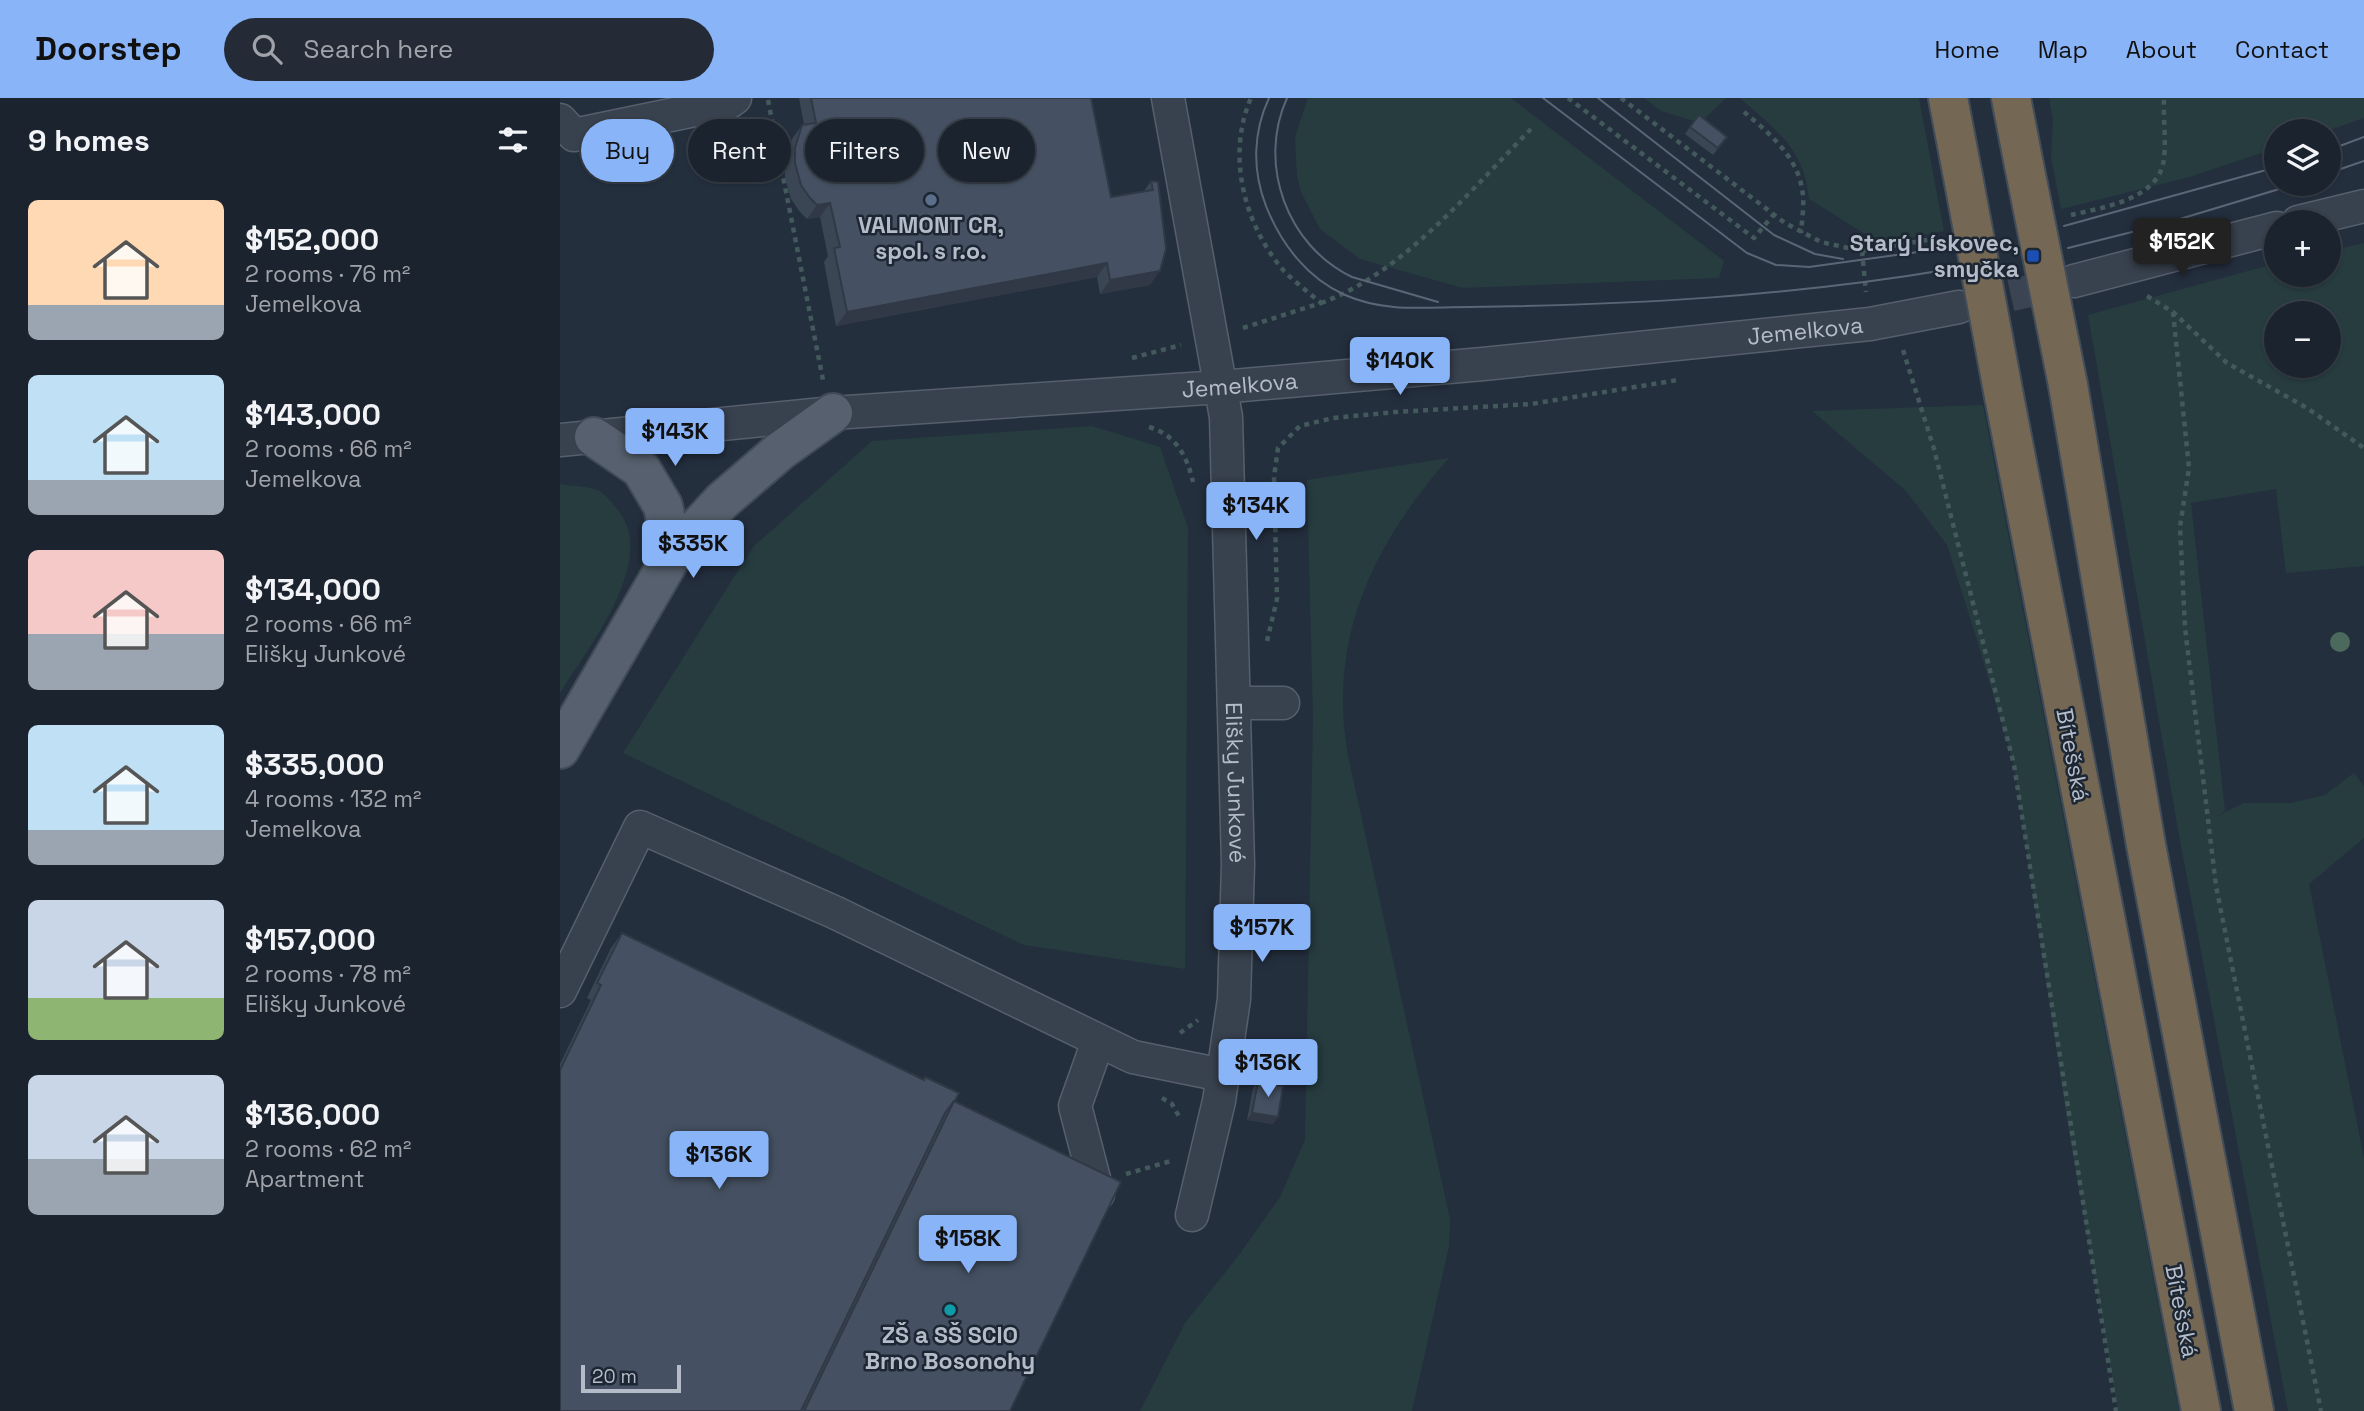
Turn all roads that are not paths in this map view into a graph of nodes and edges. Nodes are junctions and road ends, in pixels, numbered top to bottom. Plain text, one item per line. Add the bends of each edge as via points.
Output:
1 (735, 98) edge
2 (1168, 98) edge
3 (1948, 98) edge
4 (2011, 98) edge
5 (567, 127) edge
6 (2364, 206) edge
7 (2341, 212) edge
8 (2264, 231) edge
9 (2074, 281) tunnel mouth
10 (1959, 307) tunnel mouth
11 (1221, 387) junction
12 (828, 401) junction
13 (577, 439) edge
14 (673, 554) junction
15 (1234, 703) junction
16 (1283, 704) dead end
17 (560, 749) edge
18 (560, 991) edge
19 (1098, 1041) junction
20 (1222, 1075) junction
21 (1098, 1194) edge
22 (1192, 1215) dead end
23 (2202, 1411) edge
24 (2254, 1411) edge

1 - 5 street via 727,103
2 - 11 street, Elišky Junkové
3 - 23 highway, Bítešská, bridge
4 - 24 highway, bridge via 2068,385 2146,845
6 - 7 street
8 - 9 street
10 - 11 street, Jemelkova via 1897,318 1552,356
11 - 12 street, Jemelkova
11 - 15 street, Elišky Junkové via 1227,439
12 - 13 street, Jemelkova
12 - 14 main road
13 - 14 main road via 641,468 663,506
14 - 17 main road
15 - 16 street
15 - 20 street, Elišky Junkové via 1236,967
18 - 19 street via 639,827 834,912
19 - 20 street via 1147,1060
19 - 21 street via 1075,1106
20 - 22 street, Elišky Junkové via 1189,1170

